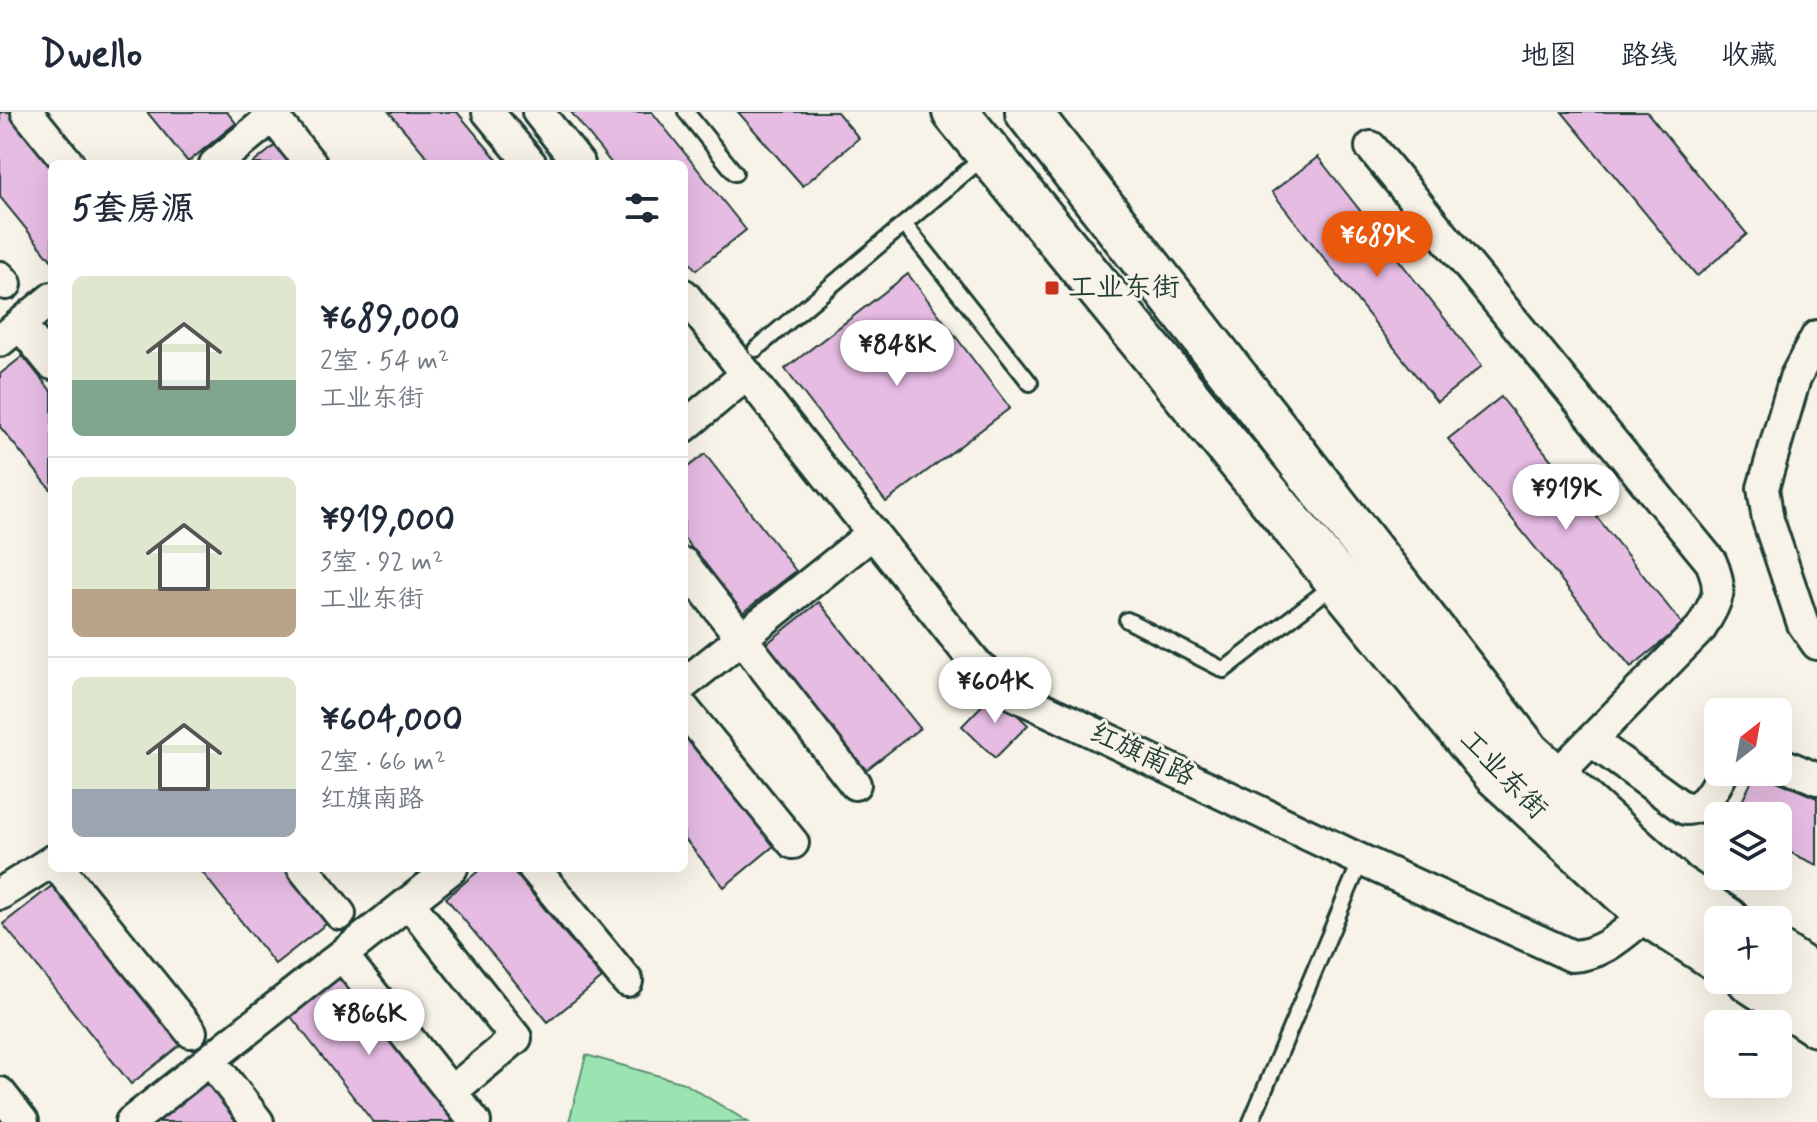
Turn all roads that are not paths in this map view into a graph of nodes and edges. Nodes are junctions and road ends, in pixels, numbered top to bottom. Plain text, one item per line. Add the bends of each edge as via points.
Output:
1 (27, 112) edge
2 (488, 112) edge
3 (538, 112) edge
4 (686, 112) edge
5 (1028, 112) edge
6 (264, 117) edge
7 (974, 126) edge
8 (1371, 147) dead end
9 (66, 160) edge
10 (219, 160) edge
11 (307, 160) edge
12 (528, 160) edge
13 (576, 160) edge
14 (735, 173) dead end
15 (904, 224) junction
16 (688, 299) edge
17 (48, 301) edge
18 (10, 333) edge
19 (1817, 336) edge
20 (48, 361) edge
21 (752, 362) junction
22 (1030, 383) dead end
23 (688, 423) edge
24 (873, 533) junction
25 (688, 569) edge
26 (1338, 582) junction
27 (1127, 620) dead end
28 (742, 638) junction
29 (1817, 644) edge
30 (688, 681) edge
31 (688, 714) edge
32 (1592, 741) junction
33 (1792, 768) edge
34 (1555, 777) junction
35 (1817, 779) edge
36 (855, 784) dead end
37 (1714, 786) edge
38 (793, 843) dead end
39 (1361, 860) junction
40 (48, 864) edge
41 (62, 872) edge
42 (306, 872) edge
43 (447, 872) edge
44 (537, 872) edge
45 (0, 894) edge
46 (409, 903) junction
47 (1706, 906) edge
48 (340, 914) dead end
49 (1648, 914) junction
50 (1704, 950) edge
51 (342, 955) junction
52 (1792, 962) edge
53 (1817, 979) edge
54 (627, 981) dead end
55 (1771, 994) edge
56 (1817, 1024) edge
57 (191, 1032) dead end
58 (210, 1060) junction
59 (451, 1092) junction
60 (0, 1093) edge
61 (23, 1122) edge
62 (131, 1122) edge
63 (258, 1122) edge
64 (475, 1122) edge
65 (1251, 1122) edge

1 - 9 street
2 - 12 street
3 - 13 street
4 - 14 lane
5 - 34 main road, 工业东街 via 1528,753
6 - 10 street
6 - 11 street
7 - 15 lane
7 - 26 main road, 工业东街
8 - 32 street via 1711,562 1719,581 1701,628
15 - 21 lane
15 - 22 lane
16 - 21 street, 红旗南路
17 - 18 street
18 - 20 street
19 - 29 street via 1795,378 1763,488 1768,520 1803,624
21 - 23 street
21 - 24 street, 红旗南路
24 - 28 street
24 - 39 street, 红旗南路 via 978,666 1015,695
25 - 28 street
26 - 27 lane via 1224,670
26 - 49 main road, 工业东街 via 1495,773
28 - 30 street
28 - 36 street
31 - 38 street
32 - 34 street
32 - 37 street via 1685,809 1695,809
33 - 35 street
34 - 47 main road, 工业东街 via 1674,885
39 - 49 street, 红旗南路 via 1572,956 1601,951
39 - 65 lane
40 - 45 street
41 - 57 street
42 - 48 street
43 - 46 street
44 - 54 street
46 - 51 street
46 - 59 street via 516,1038
49 - 50 main road, 工业东街
51 - 58 street
51 - 59 street
52 - 53 main road
55 - 56 main road
58 - 62 street
58 - 63 street
59 - 64 street
60 - 61 street

